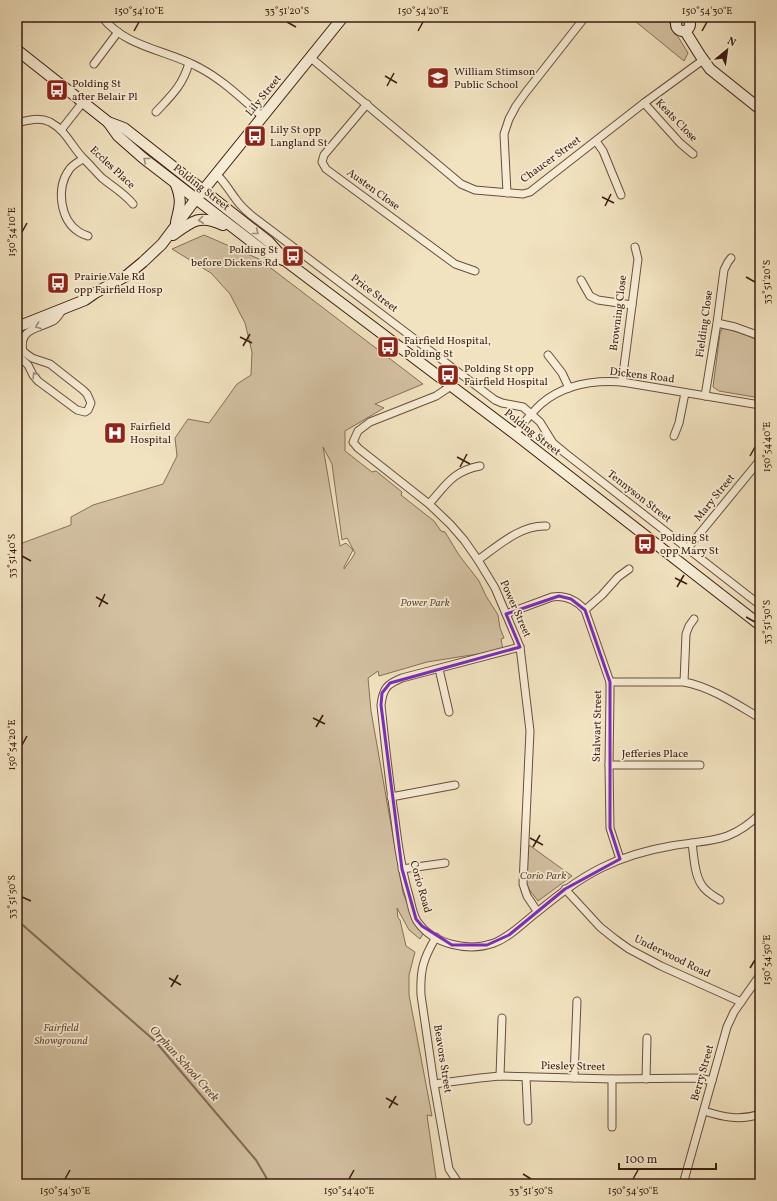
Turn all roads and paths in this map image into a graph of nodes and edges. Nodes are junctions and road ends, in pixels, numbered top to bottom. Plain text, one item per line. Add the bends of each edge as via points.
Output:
1 (102, 17) edge
2 (343, 17) edge
3 (585, 17) edge
4 (678, 18) edge
5 (692, 19) edge
6 (685, 31) junction
7 (118, 32) junction
8 (17, 50) edge
9 (311, 58) junction
10 (703, 60) junction
11 (190, 63) junction
12 (94, 64) dead end
13 (83, 102) junction
14 (644, 103) junction
15 (367, 104) junction
16 (760, 109) edge
17 (156, 112) dead end
18 (263, 117) junction
19 (108, 122) junction
20 (17, 123) edge
21 (61, 130) junction
22 (596, 141) junction
23 (693, 154) dead end
24 (83, 159) junction
25 (216, 174) junction
26 (176, 184) junction
27 (203, 190) junction
28 (506, 193) junction
29 (621, 195) dead end
30 (196, 200) junction
31 (133, 204) dead end
32 (174, 227) junction
33 (238, 232) junction
34 (88, 236) dead end
35 (162, 244) junction
36 (635, 247) dead end
37 (731, 258) dead end
38 (287, 262) junction
39 (476, 271) dead end
40 (581, 280) dead end
41 (632, 305) junction
42 (64, 307) junction
43 (717, 323) junction
44 (17, 327) edge
45 (760, 336) edge
46 (17, 347) edge
47 (20, 354) edge
48 (548, 355) dead end
49 (622, 382) junction
50 (452, 386) junction
51 (569, 388) junction
52 (684, 392) junction
53 (705, 396) junction
54 (760, 405) edge
55 (531, 414) junction
56 (515, 434) junction
57 (674, 436) dead end
58 (760, 460) edge
59 (480, 466) dead end
60 (429, 504) junction
61 (546, 526) dead end
62 (688, 549) junction
63 (478, 560) junction
64 (628, 569) dead end
65 (760, 605) edge
66 (585, 610) junction
67 (506, 614) junction
68 (694, 619) dead end
69 (760, 625) edge
70 (520, 647) junction
71 (439, 669) junction
72 (610, 682) junction
73 (684, 682) junction
74 (450, 712) dead end
75 (760, 718) edge
76 (609, 765) junction
77 (700, 766) dead end
78 (455, 786) dead end
79 (392, 796) junction
80 (760, 814) edge
81 (692, 844) junction
82 (620, 859) junction
83 (445, 863) dead end
84 (402, 869) junction
85 (565, 889) junction
86 (720, 900) dead end
87 (538, 911) junction
88 (436, 937) junction
89 (760, 975) edge
90 (577, 1001) dead end
91 (741, 1002) junction
92 (502, 1018) dead end
93 (647, 1038) dead end
94 (500, 1076) junction
95 (526, 1077) junction
96 (574, 1078) junction
97 (612, 1079) junction
98 (646, 1079) junction
99 (712, 1081) junction
100 (434, 1084) junction
101 (704, 1111) junction
102 (760, 1114) edge
103 (528, 1121) dead end
104 (612, 1126) dead end
105 (459, 1184) edge
106 (683, 1184) edge

1 - 7 street
2 - 9 main road, Lily Street
3 - 28 street via 526,92 509,119 504,134
4 - 5 main road
4 - 6 main road via 677,28
5 - 6 main road
6 - 10 main road
7 - 11 street via 138,43
7 - 12 street
8 - 13 main road, Polding Street
9 - 15 street, Chaucer Street
9 - 18 main road, Lily Street
10 - 14 street, Chaucer Street
10 - 16 main road via 715,73
11 - 17 street via 180,84
11 - 18 street via 216,78
13 - 19 main road, Polding Street
13 - 21 street
14 - 22 street, Chaucer Street
14 - 23 street, Keats Close
15 - 28 street, Chaucer Street via 461,184 476,190
15 - 39 street, Austen Close via 324,155 322,162 326,169 455,264
18 - 25 main road, Lily Street
26 -> 19 main road, Polding Street via 118,136
19 - 27 main road, Polding Street via 124,128
20 - 21 street, Eccles Place via 42,119
21 - 24 street, Eccles Place
22 - 28 street, Chaucer Street via 530,192
22 - 29 street via 603,150
24 - 31 street, Eccles Place
24 - 34 street via 68,171 61,196 66,217 79,232
25 - 27 main road, Lily Street
25 - 55 street, Price Street via 251,215 496,400 523,407
26 - 30 main road, Polding Street
26 - 32 main road via 181,201
27 - 30 main road, Lily Street
27 -> 38 main road, Polding Street via 268,242
30 - 32 main road, Lily Street
30 - 33 main road, Polding Street
32 - 35 main road, Lily Street
33 -> 35 main road via 201,219 192,222
33 - 38 main road, Polding Street via 264,251
35 - 42 main road via 126,276 94,292 85,300
36 - 41 street, Browning Close via 638,259
37 - 43 street, Fielding Close via 724,270
38 - 50 main road, Polding Street
40 - 41 street via 590,296 598,300
41 - 49 street, Browning Close
42 - 44 main road
42 -> 47 street via 53,321 26,333
43 - 45 street
43 - 53 street, Fielding Close
46 - 47 street
47 -> 47 street via 50,364 83,390 91,403 88,410 77,410 42,384 35,378
48 - 51 street via 562,373
49 - 51 street, Dickens Road via 606,381
49 - 52 street, Dickens Road
50 - 56 main road, Polding Street
50 - 60 street, Power Street via 436,396 370,422 358,431 353,440 358,448
51 - 55 street, Dickens Road via 554,395
52 - 53 street, Dickens Road
52 - 57 street
53 - 54 street, Dickens Road
55 - 56 street, Dickens Road
55 - 62 street, Tennyson Street via 540,422 553,443
56 - 69 main road, Polding Street
58 - 62 street, Mary Street
59 - 60 street via 469,468 453,477
60 - 63 street, Power Street via 458,533
61 - 63 street via 512,536
62 - 65 street, Tennyson Street
63 - 67 street, Power Street via 495,588
64 - 66 street
66 - 67 street via 570,598 559,596
66 - 72 street, Stalwart Street
67 - 70 street, Power Street
68 - 73 street via 686,634
70 - 71 street, Corio Road
70 - 87 street, Power Street via 530,731 523,884 527,896
71 - 74 street
71 - 79 street, Corio Road via 390,683 382,693 381,705
72 - 73 street
72 - 76 street, Stalwart Street
73 - 75 street via 707,689
76 - 77 street, Jefferies Place
76 - 82 street, Stalwart Street via 610,828
78 - 79 street
79 - 84 street, Corio Road
80 - 81 street, Corio Road via 732,834
81 - 82 street, Corio Road via 651,850
81 - 86 street via 696,872 701,884
82 - 85 street, Corio Road via 590,873
83 - 84 street
84 - 88 street, Corio Road via 416,919
85 - 87 street, Corio Road
85 - 91 street, Underwood Road via 600,927 630,949
87 - 88 street, Corio Road via 509,935 488,945 452,944
88 - 100 street, Beavors Street via 425,956 420,982
89 - 91 street, Berry Street
90 - 96 street
91 - 99 street, Berry Street via 727,1027
92 - 94 street
93 - 98 street
94 - 95 street, Piesley Street
94 - 100 street, Piesley Street
95 - 96 street, Piesley Street
95 - 103 street
96 - 97 street, Piesley Street
97 - 98 street, Piesley Street
97 - 104 street
98 - 99 street, Piesley Street via 699,1078
99 - 101 street, Berry Street
100 - 105 street, Beavors Street via 449,1168
101 - 102 street via 735,1119
101 - 106 street, Berry Street

